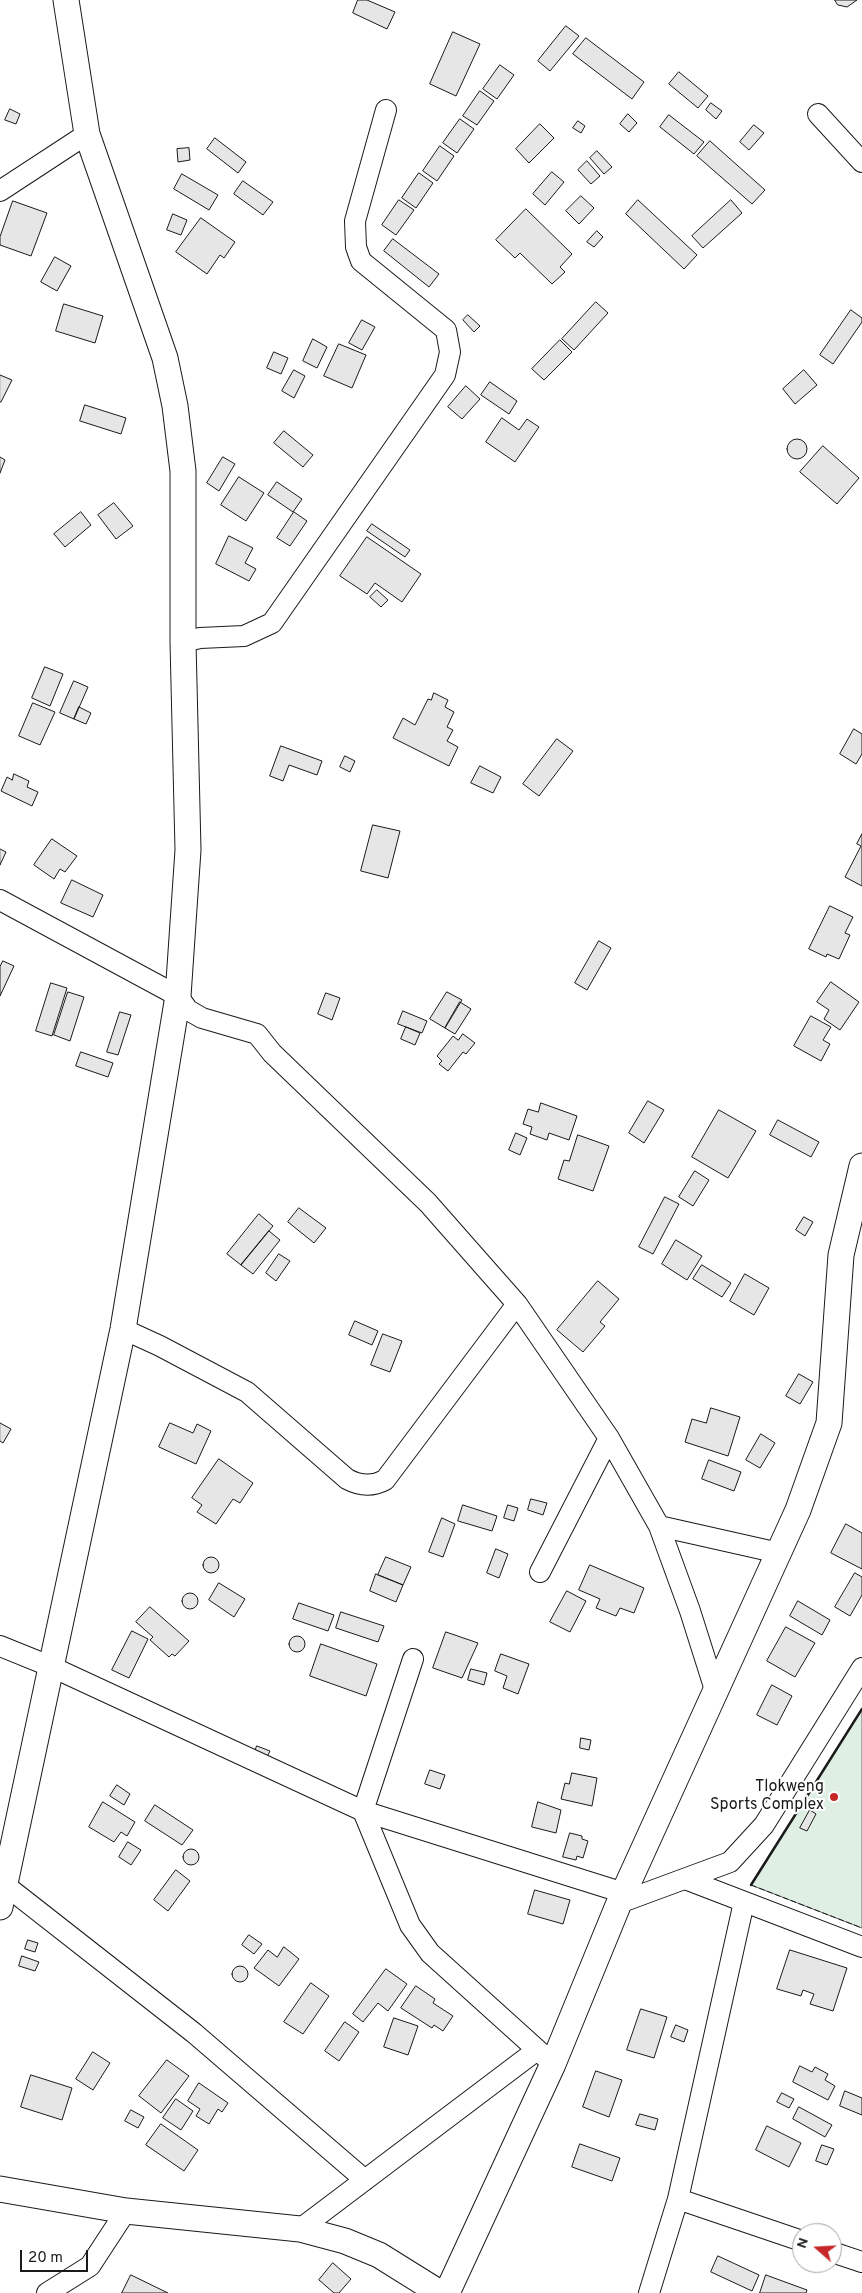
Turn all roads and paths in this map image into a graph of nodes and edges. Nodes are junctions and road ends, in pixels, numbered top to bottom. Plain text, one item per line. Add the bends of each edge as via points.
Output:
1 (66, 0) edge
2 (386, 110) dead end
3 (818, 114) dead end
4 (87, 134) junction
5 (862, 162) edge
6 (0, 191) edge
7 (192, 640) junction
8 (0, 900) edge
9 (178, 996) junction
10 (862, 1166) edge
11 (517, 1304) junction
12 (123, 1329) junction
13 (609, 1438) junction
14 (659, 1526) junction
15 (779, 1553) junction
16 (540, 1572) dead end
17 (0, 1646) edge
18 (413, 1660) dead end
19 (52, 1667) junction
20 (862, 1668) edge
21 (716, 1693) junction
22 (364, 1811) junction
23 (685, 1879) junction
24 (2, 1892) edge
25 (622, 1898) junction
26 (744, 1902) junction
27 (862, 1947) edge
28 (545, 2057) junction
29 (366, 2180) junction
30 (0, 2189) edge
31 (678, 2199) junction
32 (126, 2211) junction
33 (300, 2229) junction
34 (792, 2239) edge
35 (842, 2255) edge
36 (862, 2262) edge
37 (47, 2293) edge
38 (440, 2293) edge
39 (447, 2293) edge
40 (649, 2293) edge

1 - 4 street
2 - 7 street via 355,221 356,247 361,261 446,330 450,352 445,375 272,623 244,636
3 - 5 street
4 - 6 street
4 - 7 street via 165,358 175,406 183,471
7 - 9 street via 188,850
8 - 9 street
9 - 11 street via 188,1010 202,1018 257,1034 272,1053 428,1203
9 - 12 street
10 - 15 street via 841,1255 829,1423
11 - 12 street via 385,1480 367,1485 347,1479 246,1392
11 - 13 street
12 - 19 street
13 - 14 street
13 - 16 street
14 - 15 street
14 - 21 street
15 - 21 street
17 - 19 street
18 - 22 street
19 - 22 street
19 - 24 street
20 - 23 street via 764,1825 730,1862
21 - 25 street
22 - 25 street
22 - 28 street via 410,1925 430,1953
23 - 25 street
23 - 26 street
24 - 29 street via 194,2033
25 - 28 street
26 - 27 street
26 - 31 street
28 - 29 street
28 - 39 street
29 - 33 street
30 - 32 street
31 - 34 street
31 - 40 street
32 - 33 street
32 - 37 street via 90,2266
33 - 38 street via 379,2254
35 - 36 street

